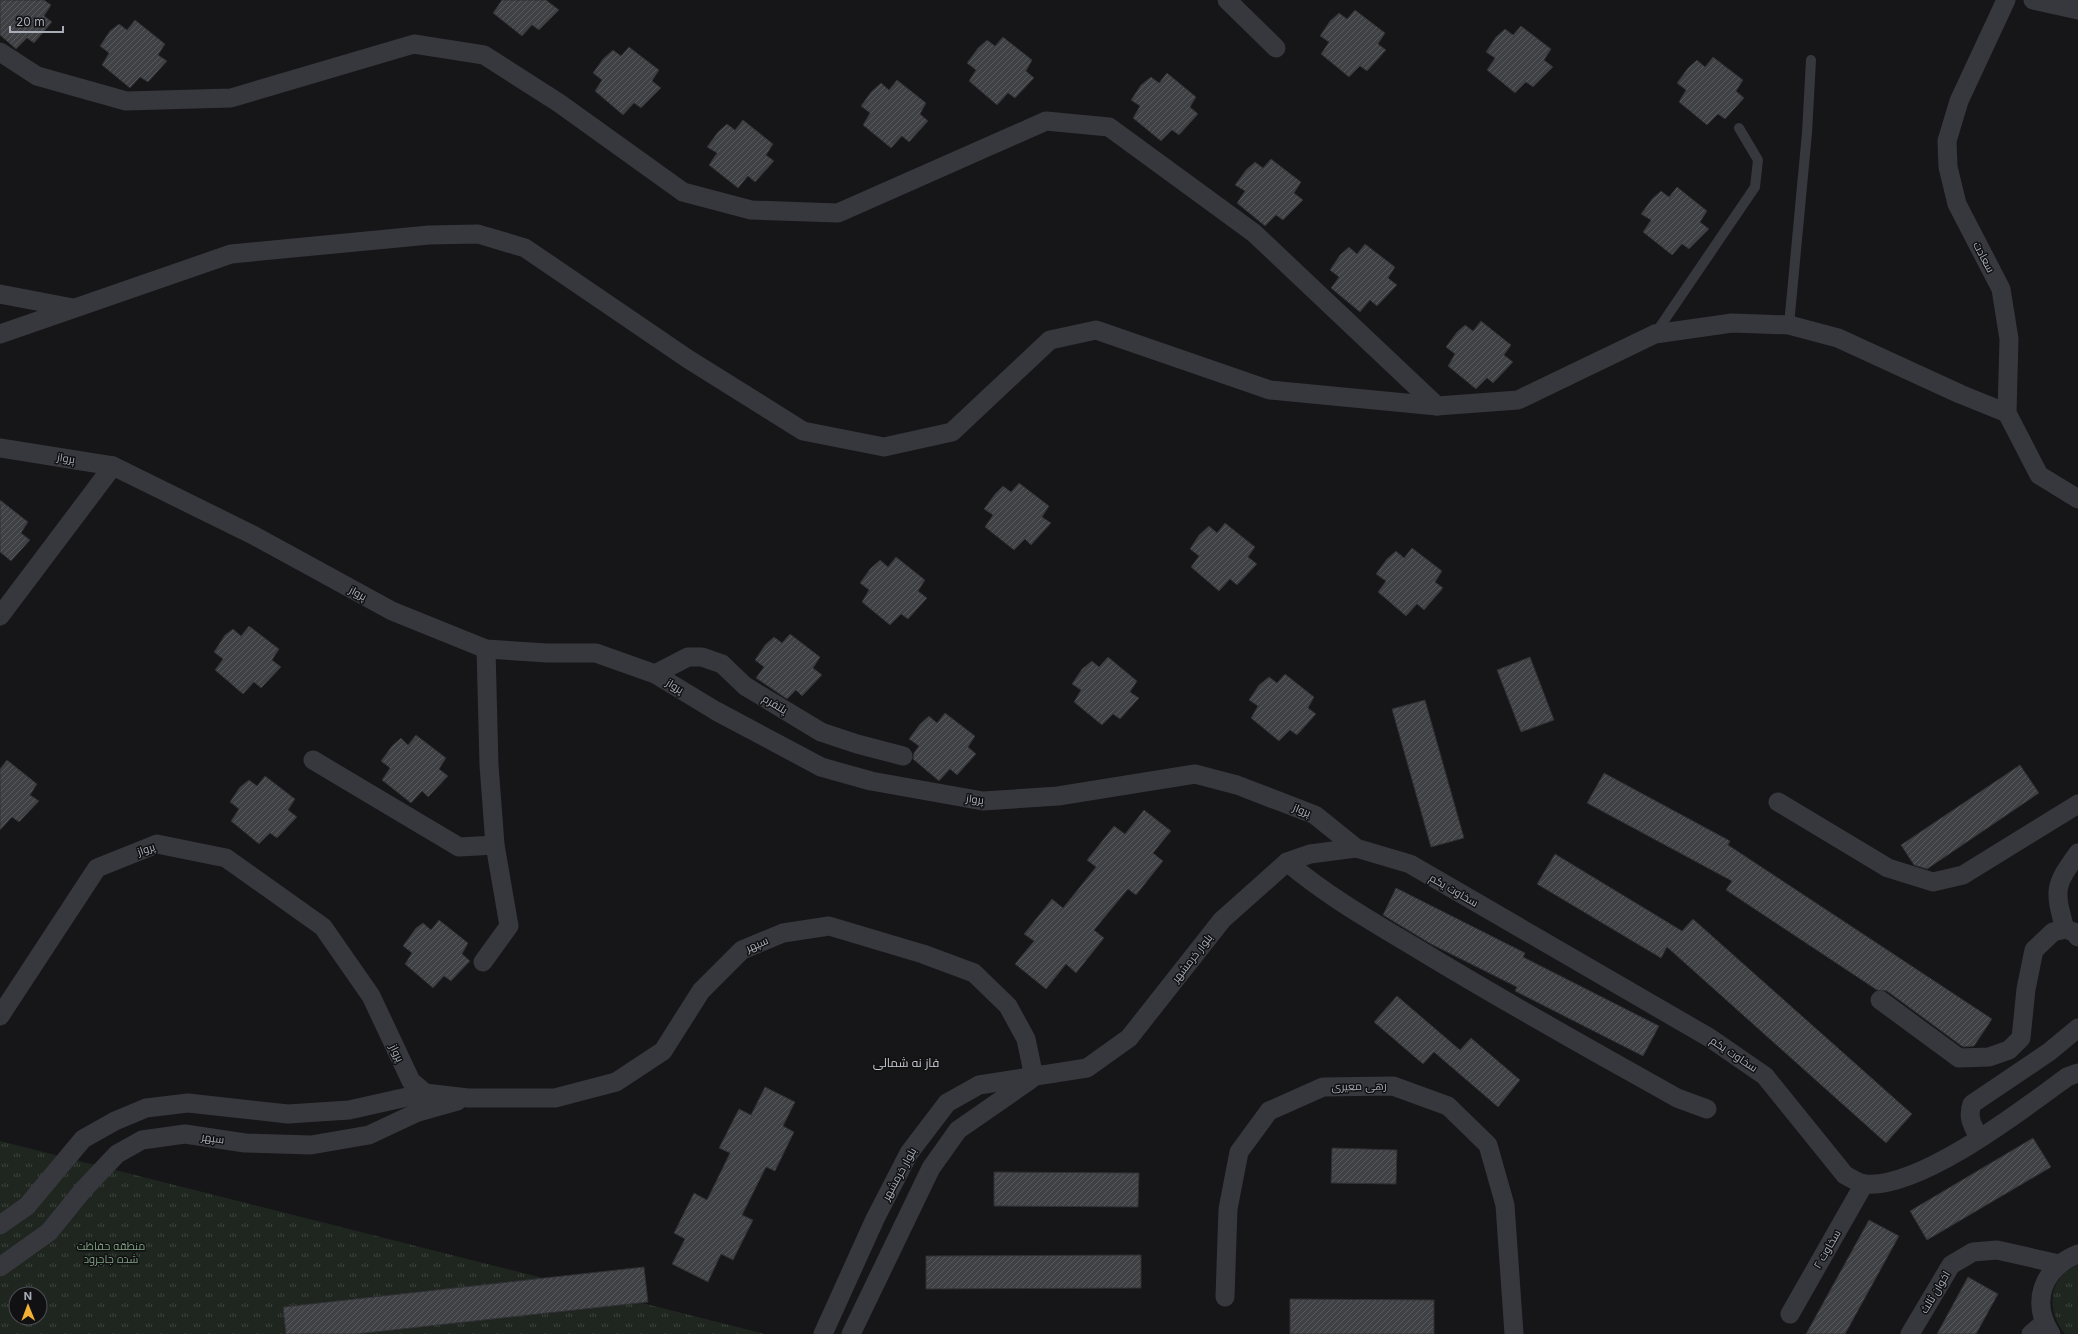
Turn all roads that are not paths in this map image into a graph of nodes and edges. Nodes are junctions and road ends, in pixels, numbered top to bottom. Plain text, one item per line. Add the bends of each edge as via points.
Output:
1 (1226, 0) edge
2 (2006, 0) edge
3 (2033, 0) edge
4 (2078, 10) edge
5 (1276, 48) dead end
6 (0, 52) edge
7 (1812, 60) dead end
8 (1739, 128) dead end
9 (0, 294) edge
10 (73, 308) junction
11 (1789, 325) junction
12 (0, 334) edge
13 (1655, 334) junction
14 (1438, 406) junction
15 (2007, 413) junction
16 (0, 448) edge
17 (113, 466) junction
18 (2078, 499) edge
19 (0, 616) edge
20 (486, 649) junction
21 (655, 674) junction
22 (903, 756) dead end
23 (313, 760) dead end
24 (1778, 802) dead end
25 (2078, 804) edge
26 (494, 845) junction
27 (1356, 848) junction
28 (2078, 853) edge
29 (1287, 862) junction
30 (2071, 933) edge
31 (483, 962) dead end
32 (1880, 1000) dead end
33 (0, 1016) edge
34 (2078, 1028) edge
35 (2078, 1073) edge
36 (1034, 1078) junction
37 (425, 1093) junction
38 (468, 1098) junction
39 (1707, 1109) dead end
40 (1979, 1138) junction
41 (1864, 1184) junction
42 (0, 1225) edge
43 (2078, 1254) edge
44 (2059, 1264) junction
45 (0, 1267) edge
46 (1226, 1297) dead end
47 (1790, 1314) dead end
48 (2042, 1330) edge
49 (823, 1334) edge
50 (851, 1334) edge
51 (1514, 1334) edge
52 (1910, 1334) edge

1 - 5 street
2 - 15 street, سعادت via 1959,101 1947,141 1948,167 1957,204 2001,290 2008,339
3 - 4 street
6 - 14 street via 37,76 126,101 231,98 414,44 484,54 559,103 683,192 751,210 838,213 1046,120 1109,127 1254,233
7 - 11 lane
8 - 13 lane via 1758,160 1755,187
9 - 10 street
10 - 12 street
10 - 14 street via 231,254 478,234 526,248 688,359 803,430 884,447 952,432 1050,340 1096,330 1270,390
11 - 13 street via 1732,323
11 - 15 street via 1838,338
13 - 14 street via 1518,400
15 - 18 street, سعادت via 2039,475
16 - 17 street, پرواز
17 - 19 street
17 - 20 street, پرواز via 253,535 392,611
20 - 21 street, پرواز via 548,653 596,652
20 - 26 street
21 - 22 street, پلتفرم via 688,657 702,657 722,664 745,686 821,732
21 - 27 street, پرواز via 716,712 821,767 871,781 983,801 1058,796 1195,774 1238,785 1315,815
23 - 26 street via 459,847
24 - 25 street via 1888,868 1933,882 1963,875
26 - 31 street via 509,926
27 - 29 street, بلوار خرمشهر via 1310,854
27 - 41 street, سخاوت یکم via 1410,864 1710,1038 1765,1076 1845,1175
28 - 30 street via 2061,876 2056,900
29 - 36 street, بلوار خرمشهر via 1222,920 1129,1038 1087,1068
29 - 39 street via 1339,901 1446,966 1677,1098
30 - 32 street via 2053,932 2034,950 2026,989 2021,1038 2009,1050 1989,1057 1958,1058
33 - 37 street, پرواز via 97,868 157,844 226,858 322,927 371,996 411,1081
34 - 40 street via 2049,1052 1972,1104 1970,1119
35 - 40 street via 2067,1077
36 - 38 street, سپهر via 1026,1039 1008,1006 974,974 923,954 829,926 783,933 742,950 701,991 663,1051 616,1082 555,1098
36 - 49 street, بلوار خرمشهر via 979,1085 947,1103 909,1153 875,1219
36 - 50 street, بلوار خرمشهر via 958,1130 931,1168
37 - 38 street, سپهر
37 - 42 street, سپهر via 349,1110 288,1114 188,1103 146,1108 115,1121 83,1139 27,1206
38 - 45 street, سپهر via 418,1112 369,1135 311,1145 245,1143 185,1134 142,1140 117,1154 49,1232
40 - 41 street via 1946,1159 1897,1180
41 - 47 street, سخاوت ۲
43 - 44 street
44 - 48 street via 2043,1287 2040,1305
44 - 52 street, اخوان ثالث via 1996,1250 1973,1252 1951,1265
46 - 51 street, رهی معیری via 1228,1209 1239,1152 1269,1111 1323,1087 1393,1086 1448,1106 1488,1145 1505,1205

